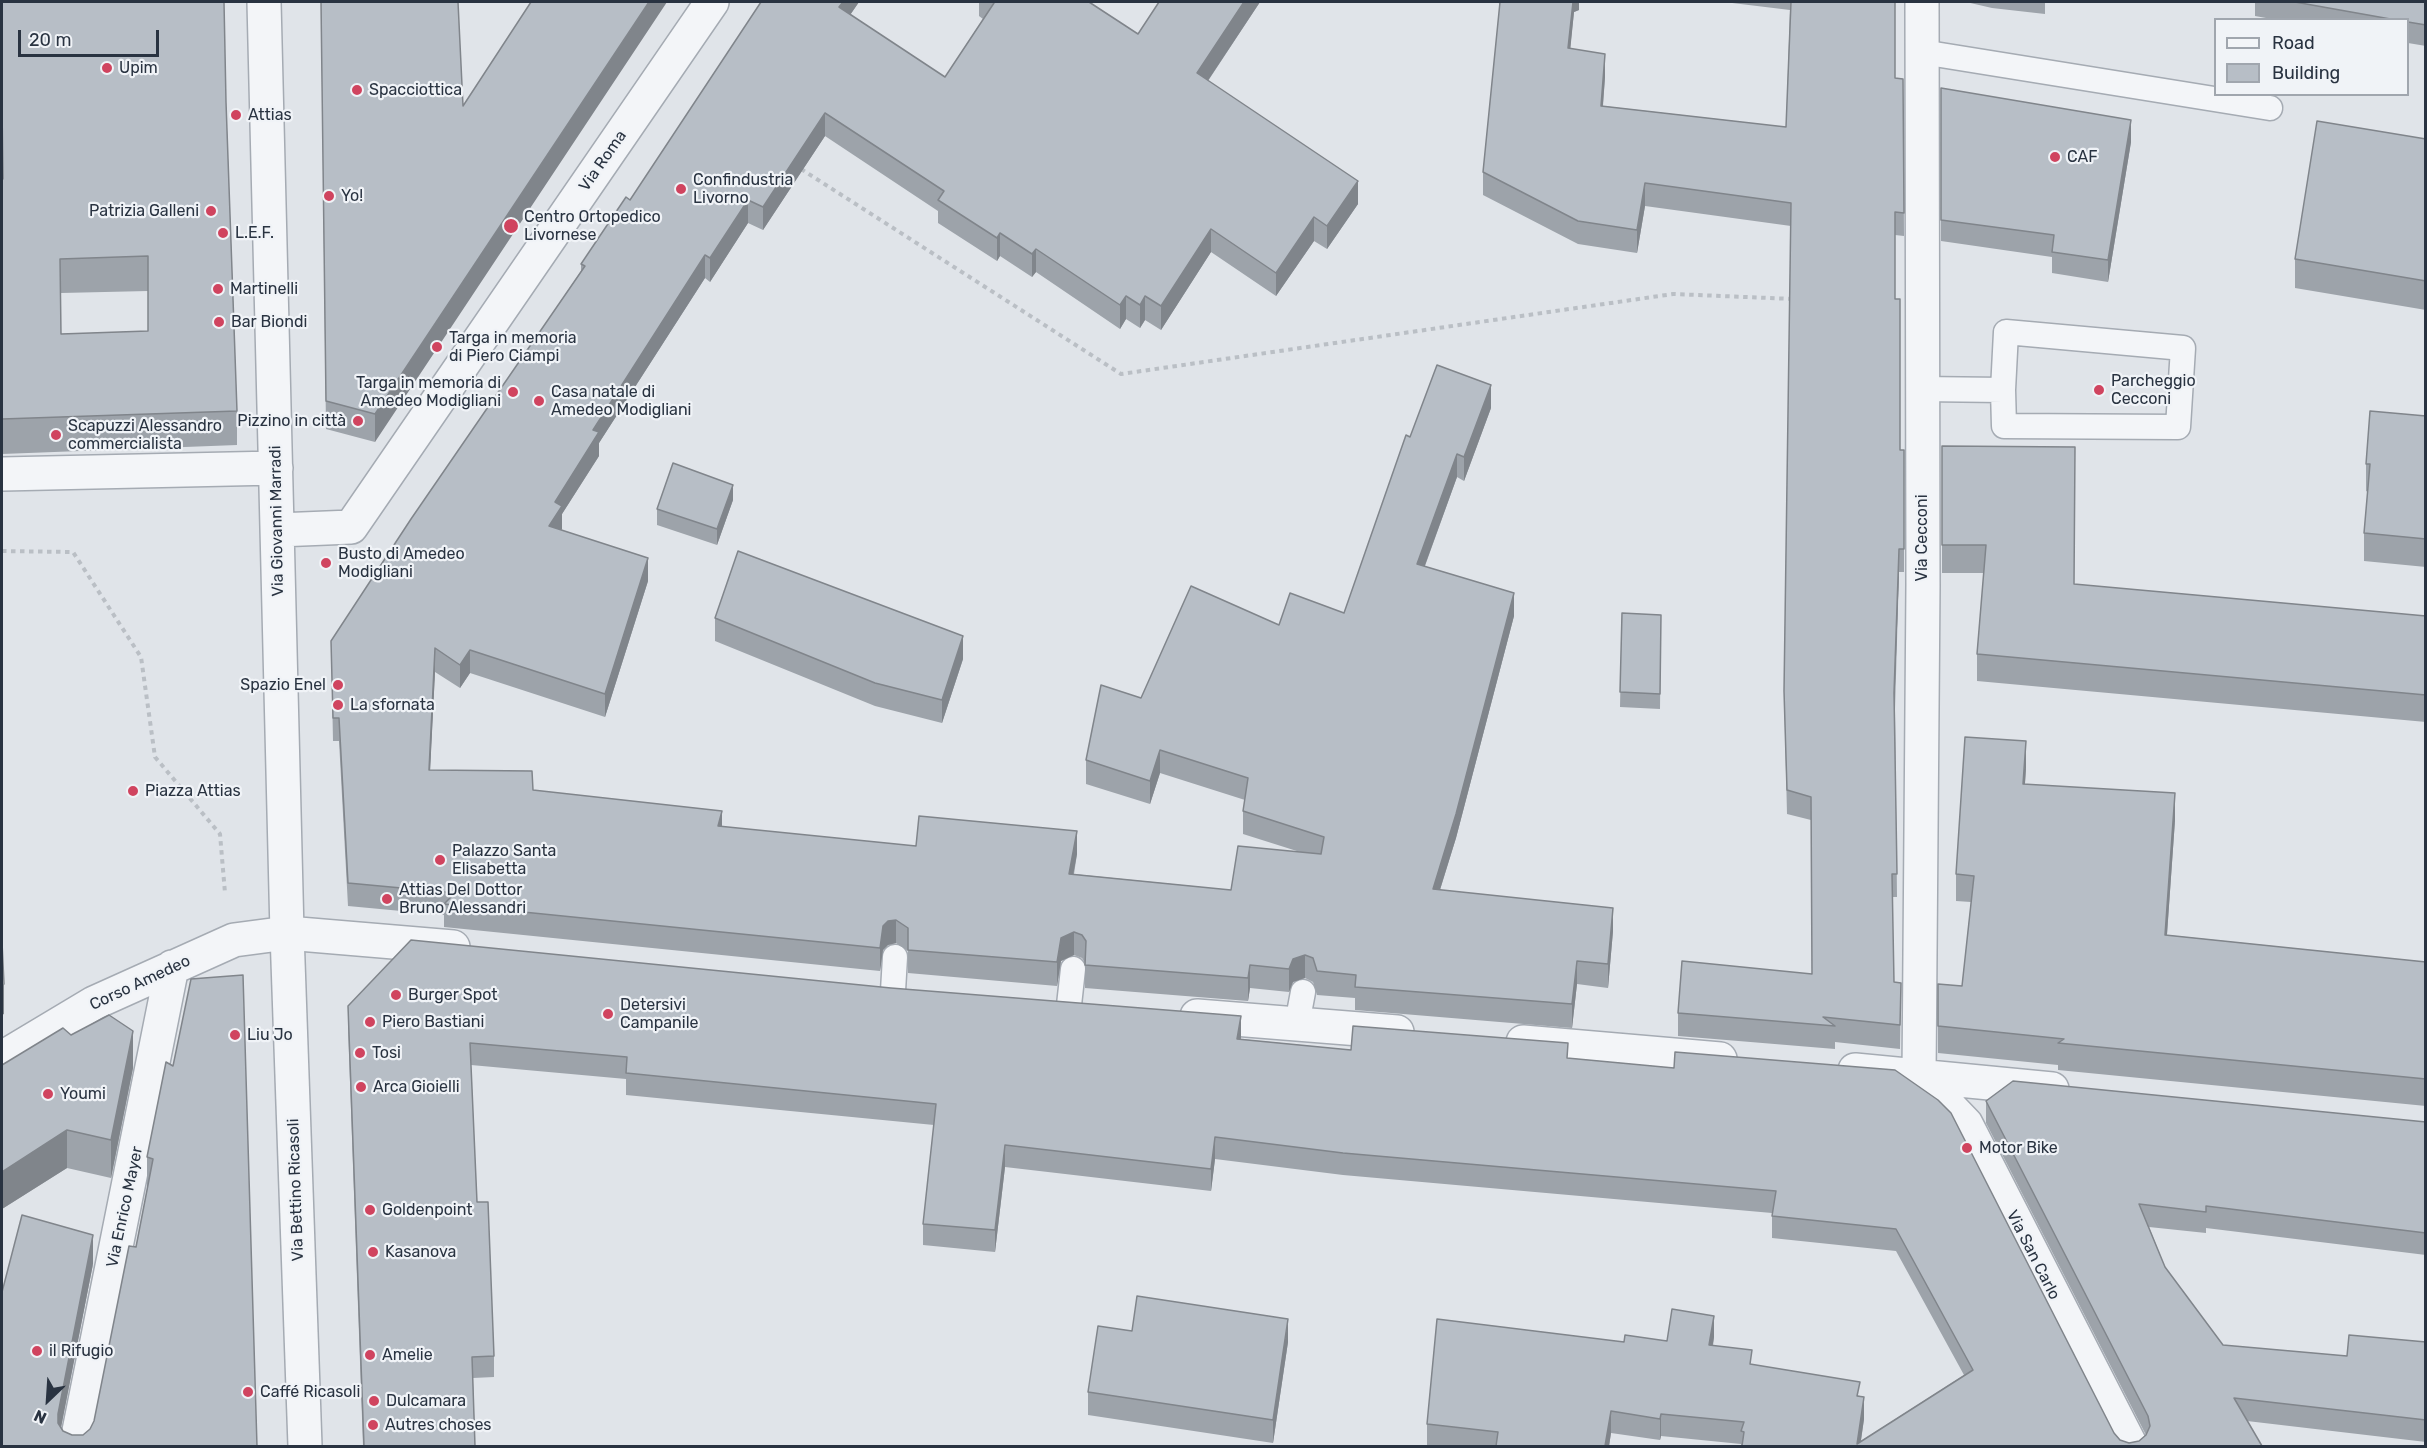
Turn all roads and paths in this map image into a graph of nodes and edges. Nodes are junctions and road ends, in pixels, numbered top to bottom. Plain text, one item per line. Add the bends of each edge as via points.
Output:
1 (264, 2) edge
2 (712, 2) edge
3 (1922, 2) edge
4 (1922, 52) junction
5 (2270, 108) dead end
6 (793, 163) edge
7 (1803, 299) edge
8 (1921, 389) junction
9 (2004, 390) junction
10 (276, 468) junction
11 (2, 474) edge
12 (278, 530) junction
13 (2, 551) edge
14 (225, 893) dead end
15 (287, 933) junction
16 (488, 950) edge
17 (895, 957) dead end
18 (172, 967) junction
19 (1073, 969) dead end
20 (857, 987) edge
21 (893, 991) junction
22 (928, 994) edge
23 (1034, 1002) edge
24 (1068, 1005) junction
25 (1103, 1008) edge
26 (1172, 1013) edge
27 (1426, 1034) edge
28 (1497, 1040) edge
29 (2, 1058) edge
30 (1755, 1062) edge
31 (1826, 1067) edge
32 (1919, 1075) junction
33 (2084, 1092) edge
34 (76, 1446) edge
35 (305, 1446) edge
36 (2131, 1446) edge

1 - 10 street, Via Giovanni Marradi
2 - 12 street, Via Roma via 351,527
3 - 4 street, Via Cecconi
4 - 5 lane
4 - 8 street, Via Cecconi
6 - 7 path via 1121,374 1673,294
8 - 9 lane
8 - 32 street, Via Cecconi
9 - 9 lane via 2004,426 2178,427 2184,348 2006,332
10 - 11 street
10 - 12 street, Via Giovanni Marradi
12 - 15 street, Via Giovanni Marradi
13 - 14 path via 74,552 141,657 155,757 220,834
15 - 16 street, Corso Amedeo
15 - 18 street, Corso Amedeo via 234,940
15 - 35 street, Via Bettino Ricasoli
17 - 21 lane
18 - 29 street, Corso Amedeo via 94,1003
18 - 34 street, Via Enrico Mayer
19 - 24 lane
20 - 21 street
21 - 22 street
23 - 24 street
24 - 25 street
26 - 27 street via 1300,1008
28 - 30 street
31 - 32 street
32 - 33 street
32 - 36 street, Via San Carlo via 1966,1124

